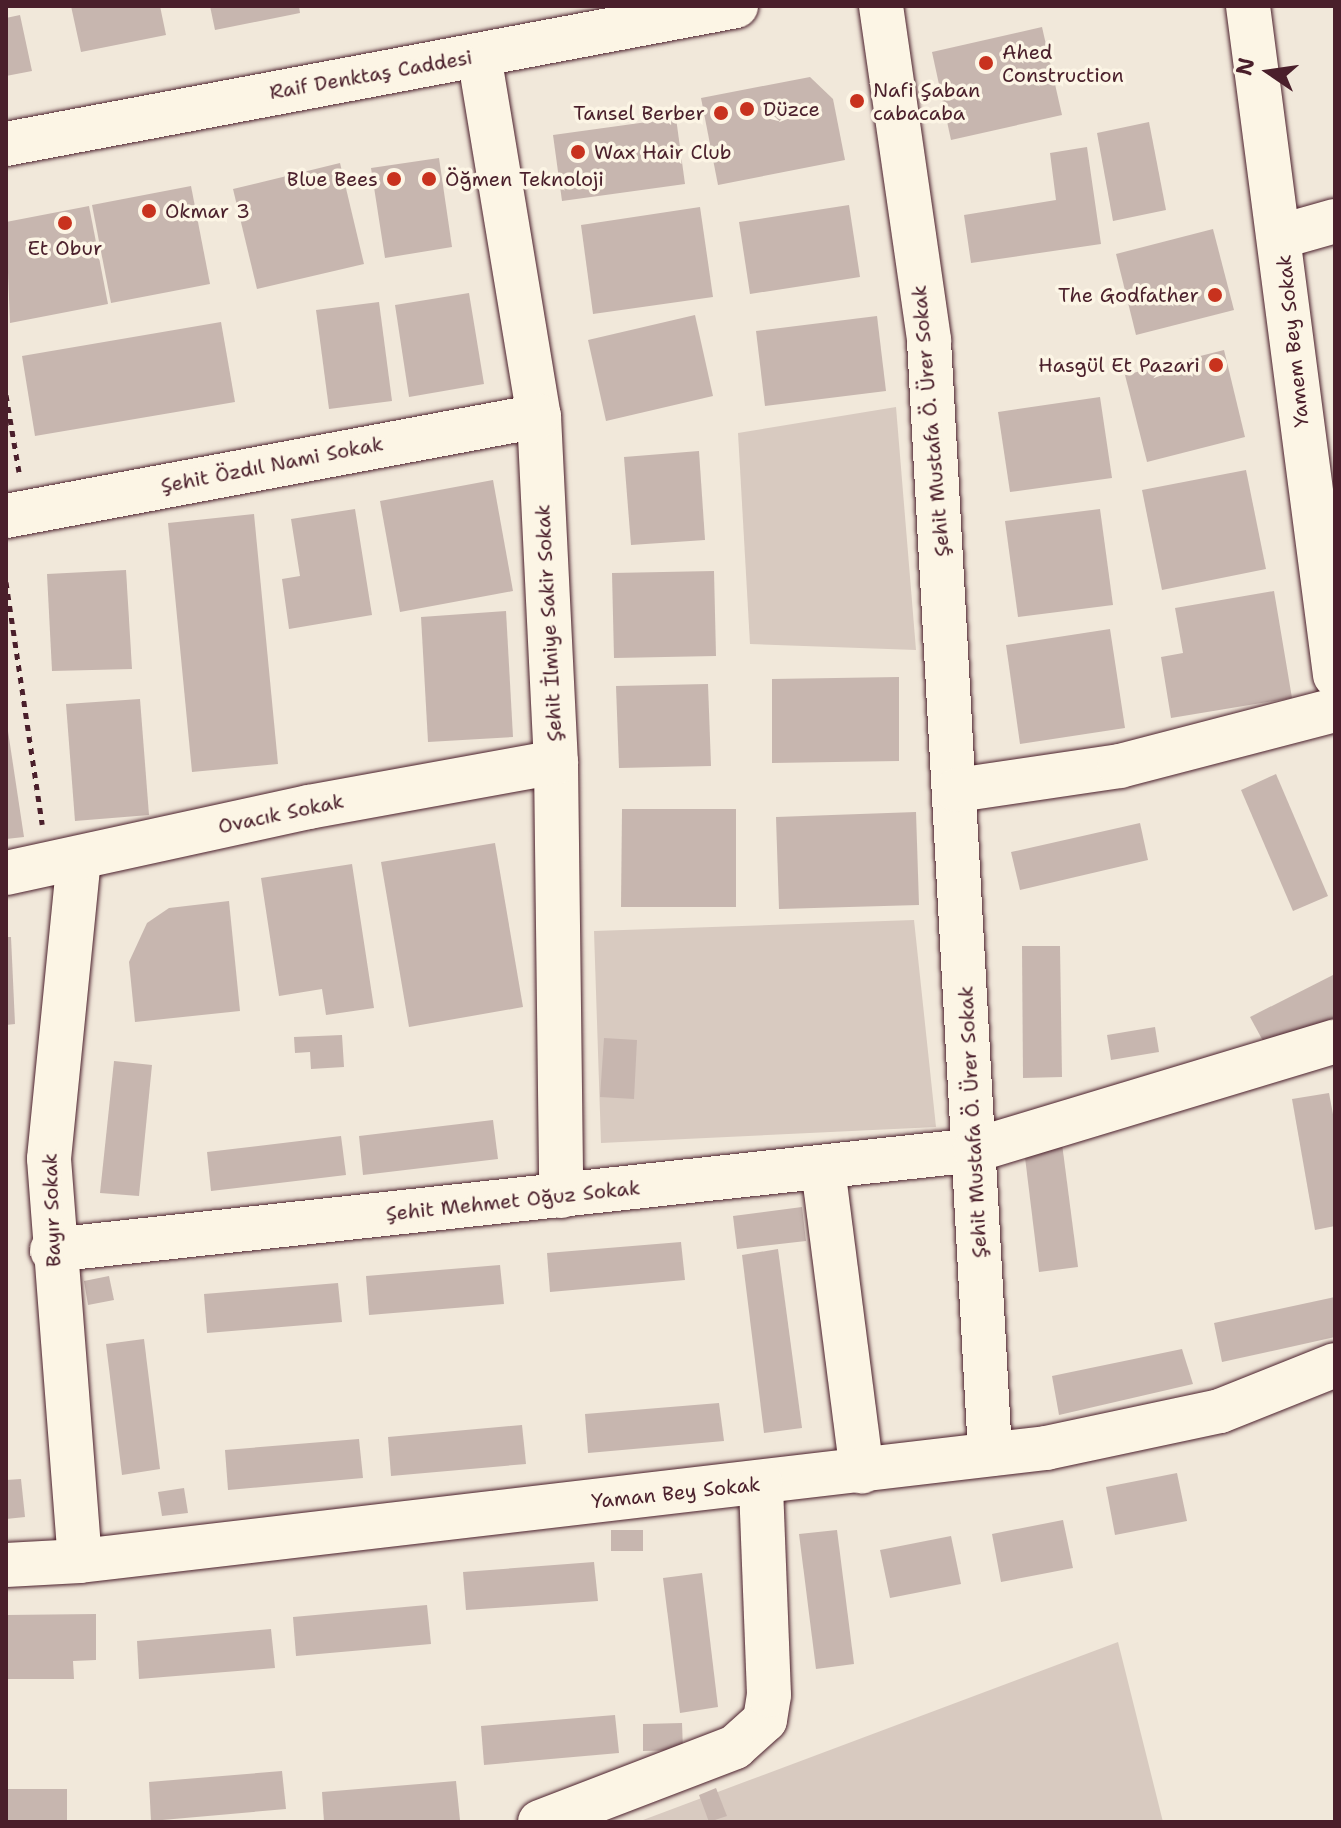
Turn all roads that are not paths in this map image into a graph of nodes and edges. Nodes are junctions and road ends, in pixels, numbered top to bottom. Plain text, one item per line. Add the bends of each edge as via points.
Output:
1 (736, 6) edge
2 (881, 6) edge
3 (1248, 6) edge
4 (479, 55) junction
5 (6, 144) edge
6 (1335, 221) edge
7 (1282, 236) junction
8 (539, 416) junction
9 (16, 514) edge
10 (1335, 675) edge
11 (1335, 710) edge
12 (556, 762) junction
13 (957, 790) junction
14 (64, 861) junction
15 (6, 873) edge
16 (1335, 1041) edge
17 (975, 1150) junction
18 (823, 1168) junction
19 (561, 1196) junction
20 (52, 1250) junction
21 (1335, 1365) edge
22 (990, 1454) junction
23 (862, 1472) junction
24 (761, 1484) junction
25 (80, 1561) junction
26 (6, 1565) edge
27 (540, 1822) edge

1 - 4 street, Raif Denktaş Caddesi
2 - 13 street, Şehit Mustafa Ö. Ürer Sokak via 929,341
3 - 7 street, Yamem Bey Sokak
4 - 5 street, Raif Denktaş Caddesi
4 - 8 street, Şehit İlmiye Sakir Sokak
6 - 7 street
7 - 10 street, Yamem Bey Sokak via 1320,593
8 - 9 street, Şehit Özdıl Nami Sokak
8 - 12 street, Şehit İlmiye Sakir Sokak
11 - 13 street via 1120,766
12 - 14 street, Ovacık Sokak via 309,807
12 - 19 street, Şehit İlmiye Sakir Sokak
13 - 17 street, Şehit Mustafa Ö. Ürer Sokak
14 - 15 street, Ovacık Sokak
14 - 20 street, Bayır Sokak via 49,1159
16 - 17 street, Şehit Mehmet Oğuz Sokak
17 - 18 street, Şehit Mehmet Oğuz Sokak
17 - 22 street, Şehit Mustafa Ö. Ürer Sokak
18 - 19 street, Şehit Mehmet Oğuz Sokak
18 - 23 street
19 - 20 street, Şehit Mehmet Oğuz Sokak
20 - 25 street, Bayır Sokak
21 - 22 street, Yaman Bey Sokak via 1175,1424
22 - 23 street, Yaman Bey Sokak
23 - 24 street, Yaman Bey Sokak
24 - 25 street, Yaman Bey Sokak
24 - 27 street via 769,1695 758,1731 735,1747
25 - 26 street, Yaman Bey Sokak

